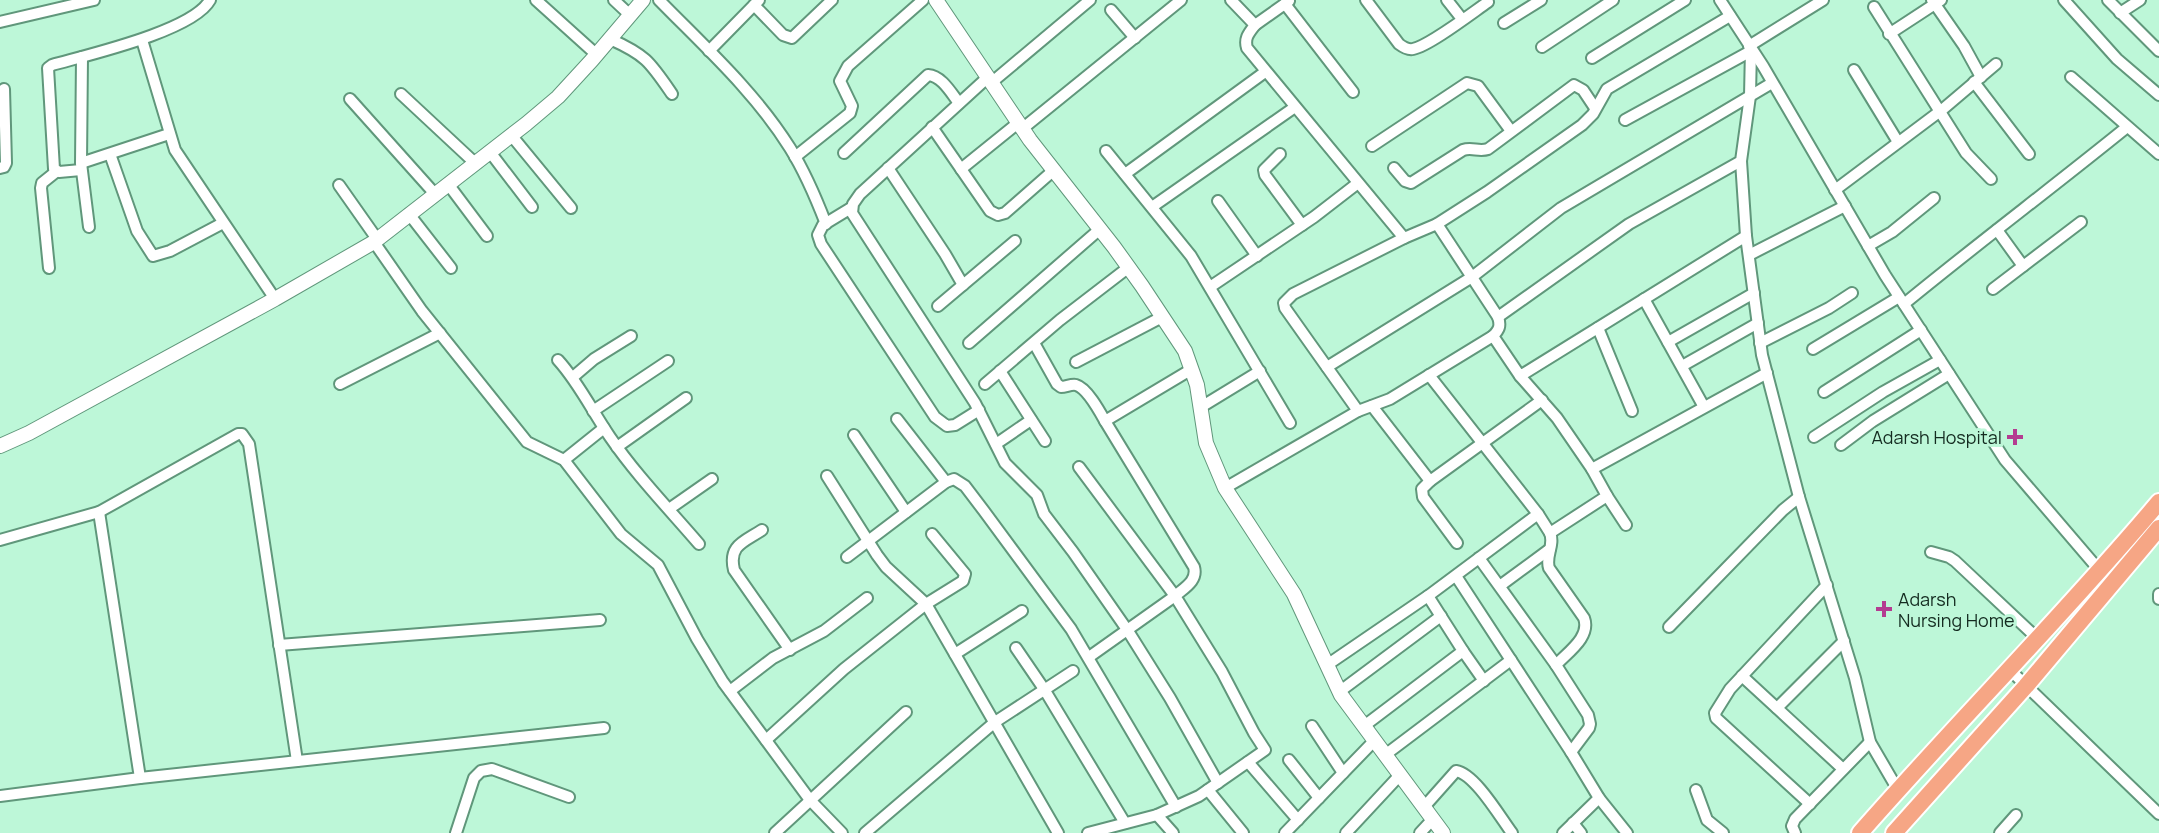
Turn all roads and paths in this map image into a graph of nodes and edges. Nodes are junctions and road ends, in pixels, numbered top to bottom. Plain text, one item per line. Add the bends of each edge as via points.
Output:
1 (94, 0) edge
2 (210, 0) edge
3 (536, 0) edge
4 (614, 0) edge
5 (643, 0) edge
6 (658, 0) edge
7 (832, 0) edge
8 (923, 0) edge
9 (936, 0) edge
10 (1090, 0) edge
11 (1181, 0) edge
12 (1231, 0) edge
13 (1366, 0) edge
14 (1447, 0) edge
15 (1541, 0) edge
16 (1613, 0) edge
17 (1685, 0) edge
18 (1720, 0) edge
19 (1823, 0) edge
20 (2064, 0) edge
21 (2108, 0) edge
22 (2140, 0) edge
23 (1936, 1) edge
24 (756, 2) edge
25 (1287, 2) edge
26 (1488, 2) dead end
27 (1874, 7) dead end
28 (1111, 10) dead end
29 (2120, 13) junction
30 (630, 15) junction
31 (1730, 16) junction
32 (1461, 19) junction
33 (0, 22) edge
34 (1504, 24) dead end
35 (1256, 25) junction
36 (1889, 34) junction
37 (1135, 38) junction
38 (610, 39) junction
39 (142, 40) junction
40 (1542, 47) dead end
41 (1750, 48) junction
42 (709, 51) junction
43 (2159, 51) edge
44 (597, 55) junction
45 (82, 57) junction
46 (1592, 58) dead end
47 (1996, 64) dead end
48 (1854, 70) dead end
49 (1265, 72) junction
50 (2071, 77) dead end
51 (989, 80) junction
52 (1977, 80) junction
53 (1772, 83) junction
54 (4, 90) dead end
55 (1353, 92) dead end
56 (401, 94) dead end
57 (672, 94) dead end
58 (2159, 95) edge
59 (1750, 96) junction
60 (350, 99) dead end
61 (959, 103) junction
62 (2, 106) edge
63 (1295, 107) junction
64 (1595, 108) junction
65 (1939, 112) junction
66 (1625, 120) dead end
67 (1020, 126) junction
68 (932, 127) junction
69 (2127, 127) junction
70 (1511, 131) junction
71 (169, 134) junction
72 (511, 135) junction
73 (1898, 142) junction
74 (1372, 146) dead end
75 (1106, 151) dead end
76 (490, 152) junction
77 (844, 153) dead end
78 (110, 154) junction
79 (1280, 154) dead end
80 (2029, 154) dead end
81 (2159, 154) edge
82 (795, 157) junction
83 (1741, 161) junction
84 (475, 163) junction
85 (81, 167) junction
86 (0, 168) edge
87 (888, 168) junction
88 (1394, 168) dead end
89 (961, 169) junction
90 (1054, 170) junction
91 (57, 171) junction
92 (1125, 174) junction
93 (1991, 179) dead end
94 (1358, 183) junction
95 (448, 184) junction
96 (339, 185) dead end
97 (1835, 190) junction
98 (435, 194) junction
99 (1934, 198) dead end
100 (1218, 201) dead end
101 (532, 207) dead end
102 (1152, 207) junction
103 (1845, 207) junction
104 (571, 208) dead end
105 (852, 208) junction
106 (409, 214) junction
107 (2080, 222) dead end
108 (223, 223) junction
109 (826, 224) junction
110 (1437, 224) junction
111 (1302, 225) junction
112 (89, 227) dead end
113 (1100, 229) junction
114 (1996, 230) junction
115 (487, 236) dead end
116 (1746, 236) junction
117 (1404, 238) junction
118 (375, 240) junction
119 (1015, 241) dead end
120 (1868, 246) junction
121 (1749, 255) junction
122 (1257, 256) junction
123 (2024, 266) junction
124 (1129, 267) junction
125 (49, 268) dead end
126 (451, 268) dead end
127 (1472, 277) junction
128 (963, 285) junction
129 (1210, 287) junction
130 (1993, 289) dead end
131 (1754, 293) junction
132 (1852, 293) dead end
133 (1644, 299) junction
134 (275, 300) junction
135 (1901, 301) junction
136 (938, 306) dead end
137 (1498, 316) junction
138 (1162, 317) junction
139 (1758, 323) junction
140 (1598, 328) junction
141 (1921, 330) junction
142 (440, 333) junction
143 (631, 336) dead end
144 (1492, 336) junction
145 (1668, 342) junction
146 (969, 343) dead end
147 (1034, 343) junction
148 (1760, 343) junction
149 (1813, 349) dead end
150 (558, 360) dead end
151 (1940, 360) junction
152 (668, 362) dead end
153 (1077, 362) dead end
154 (1682, 366) junction
155 (1326, 367) junction
156 (1192, 369) junction
157 (1000, 371) junction
158 (1260, 371) junction
159 (1767, 373) junction
160 (1949, 374) junction
161 (1429, 375) junction
162 (1520, 376) junction
163 (573, 378) junction
164 (340, 384) dead end
165 (985, 384) dead end
166 (1824, 392) dead end
167 (1883, 392) junction
168 (686, 398) dead end
169 (1542, 400) junction
170 (1372, 406) junction
171 (1201, 407) junction
172 (1704, 407) junction
173 (1892, 409) junction
174 (979, 410) junction
175 (593, 411) junction
176 (1358, 411) junction
177 (1632, 411) dead end
178 (897, 419) dead end
179 (1031, 420) junction
180 (1105, 422) junction
181 (1290, 423) dead end
182 (604, 428) junction
183 (854, 435) dead end
184 (1814, 436) dead end
185 (1045, 441) dead end
186 (1482, 441) junction
187 (996, 444) junction
188 (1841, 445) dead end
189 (0, 446) edge
190 (617, 447) junction
191 (564, 460) junction
192 (1079, 467) dead end
193 (1592, 469) junction
194 (826, 476) dead end
195 (712, 479) dead end
196 (1430, 481) junction
197 (946, 482) junction
198 (1226, 488) junction
199 (1607, 496) junction
200 (1799, 497) junction
201 (2159, 502) edge
202 (669, 509) junction
203 (99, 512) junction
204 (906, 512) junction
205 (1538, 514) junction
206 (1626, 525) dead end
207 (2159, 528) edge
208 (762, 530) dead end
209 (1550, 532) junction
210 (932, 534) dead end
211 (0, 540) edge
212 (868, 541) junction
213 (1457, 543) dead end
214 (699, 544) dead end
215 (1551, 549) junction
216 (1931, 552) dead end
217 (847, 557) dead end
218 (1479, 558) junction
219 (1455, 576) junction
220 (2106, 578) junction
221 (1501, 585) junction
222 (1827, 585) junction
223 (2159, 594) edge
224 (1175, 596) junction
225 (1428, 596) junction
226 (867, 598) dead end
227 (2159, 598) edge
228 (926, 604) junction
229 (1022, 611) dead end
230 (1441, 616) junction
231 (600, 620) dead end
232 (1669, 627) dead end
233 (1128, 631) junction
234 (2038, 639) junction
235 (1844, 640) junction
236 (279, 645) junction
237 (1016, 648) dead end
238 (790, 650) junction
239 (1463, 651) junction
240 (955, 654) junction
241 (1089, 657) junction
242 (1511, 660) junction
243 (1327, 665) junction
244 (1556, 665) junction
245 (2010, 670) junction
246 (1073, 671) dead end
247 (1742, 676) junction
248 (1484, 681) junction
249 (2026, 686) junction
250 (1044, 690) junction
251 (730, 691) junction
252 (1340, 692) junction
253 (1777, 708) junction
254 (906, 712) dead end
255 (995, 722) junction
256 (1312, 726) dead end
257 (1364, 726) junction
258 (604, 728) dead end
259 (766, 740) junction
260 (1374, 741) junction
261 (1870, 742) junction
262 (1570, 752) junction
263 (1385, 755) junction
264 (1288, 760) dead end
265 (297, 761) junction
266 (1248, 762) junction
267 (1843, 769) junction
268 (1343, 773) junction
269 (1400, 776) junction
270 (140, 778) junction
271 (1218, 783) junction
272 (1208, 790) junction
273 (1696, 790) dead end
274 (1898, 790) junction
275 (0, 796) edge
276 (569, 797) dead end
277 (1319, 798) junction
278 (1599, 798) junction
279 (810, 800) junction
280 (1810, 804) junction
281 (1176, 807) junction
282 (1424, 807) junction
283 (2159, 814) edge
284 (1157, 815) junction
285 (2016, 815) dead end
286 (1433, 819) junction
287 (1298, 820) junction
288 (1125, 823) junction
289 (1573, 823) junction
290 (1095, 832) edge
291 (456, 833) edge
292 (776, 833) edge
293 (842, 833) edge
294 (865, 833) edge
295 (1058, 833) edge
296 (1173, 833) edge
297 (1242, 833) edge
298 (1285, 833) edge
299 (1346, 833) edge
300 (1420, 833) edge
301 (1443, 833) edge
302 (1512, 833) edge
303 (1563, 833) edge
304 (1581, 833) edge
305 (1627, 833) edge
306 (1723, 833) edge
307 (1795, 833) edge
308 (1860, 833) edge
309 (1894, 833) edge
310 (2000, 833) edge

1 - 33 street
2 - 39 street via 182,22
3 - 44 street
4 - 30 street
5 - 30 street
6 - 42 street
7 - 24 street via 792,38 783,35
8 - 82 street via 848,66 840,81 852,106 850,113
9 - 51 street
10 - 51 street
11 - 37 street
12 - 35 street
13 - 32 street via 1404,48 1425,43
14 - 32 street
15 - 34 street
16 - 40 street
17 - 46 street
18 - 31 street
19 - 41 street
20 - 58 street via 2117,59
21 - 29 street
22 - 29 street
23 - 36 street
23 - 52 street via 1964,46
24 - 42 street
25 - 35 street
25 - 55 street
26 - 32 street
27 - 36 street
28 - 37 street
29 - 43 street
30 - 38 street
31 - 41 street
31 - 64 street via 1607,89
35 - 49 street via 1246,42
36 - 65 street
37 - 67 street
38 - 44 street
38 - 57 street via 651,63
39 - 45 street
39 - 71 street
41 - 53 street
41 - 59 street
41 - 66 street
42 - 82 street via 739,81
44 - 72 street via 558,97
45 - 85 street
45 - 91 street via 52,65 47,73 53,168
47 - 52 street
48 - 73 street
49 - 63 street
49 - 92 street
50 - 69 street
51 - 61 street
51 - 67 street
52 - 65 street
52 - 80 street
53 - 59 street
53 - 97 street
54 - 62 street
56 - 84 street
59 - 83 street
59 - 127 street via 1561,208
60 - 98 street
61 - 68 street
61 - 77 street via 939,78 928,75
62 - 86 street via 6,163
63 - 94 street
63 - 102 street
64 - 70 street via 1583,90 1574,86
64 - 110 street via 1582,125
65 - 73 street
65 - 93 street via 1966,153
67 - 89 street
67 - 90 street
68 - 87 street
68 - 89 street
69 - 81 street
69 - 114 street
70 - 74 street via 1478,86 1467,83
70 - 88 street via 1488,149 1463,150 1416,181 1408,182
71 - 78 street
71 - 108 street via 175,150
72 - 76 street
72 - 104 street
73 - 97 street
75 - 92 street
76 - 84 street
76 - 101 street
78 - 85 street
78 - 108 street via 137,231 153,256
79 - 111 street via 1264,170 1265,175
82 - 109 street
83 - 116 street
83 - 137 street via 1629,224
84 - 95 street
85 - 91 street
85 - 112 street
87 - 105 street via 860,194
87 - 128 street
89 - 90 street via 990,211 998,215
90 - 113 street
91 - 125 street via 41,188
92 - 102 street
94 - 111 street
94 - 117 street
95 - 98 street
95 - 115 street
96 - 118 street
97 - 103 street
98 - 106 street
99 - 120 street
100 - 122 street
102 - 129 street
103 - 120 street
103 - 121 street
105 - 109 street
105 - 174 street
106 - 118 street
106 - 126 street
107 - 123 street
108 - 134 street
109 - 174 street via 819,230 821,244 935,417 947,426 955,425
110 - 117 street
110 - 127 street
111 - 122 street
113 - 124 street
113 - 146 street
114 - 123 street
114 - 135 street
116 - 121 street
116 - 133 street
117 - 155 street via 1286,298 1285,308
118 - 134 street
118 - 142 street
119 - 128 street
120 - 135 street
121 - 131 street
122 - 129 street
123 - 130 street
124 - 138 street
124 - 147 street
127 - 137 street
127 - 155 street
128 - 136 street
129 - 158 street
131 - 139 street
131 - 145 street
132 - 148 street
133 - 140 street
133 - 145 street
134 - 189 street
135 - 141 street
135 - 149 street
137 - 144 street via 1499,330
138 - 153 street
138 - 156 street
139 - 148 street
139 - 154 street
140 - 162 street
140 - 177 street
141 - 151 street
141 - 166 street
142 - 164 street
142 - 191 street via 527,442
143 - 163 street via 594,359
144 - 161 street
144 - 162 street
145 - 154 street
147 - 157 street
147 - 180 street via 1057,384 1081,388
148 - 159 street
150 - 163 street
151 - 160 street
151 - 167 street
152 - 175 street
154 - 172 street
155 - 176 street
156 - 171 street
156 - 180 street
157 - 165 street
157 - 179 street
158 - 171 street
158 - 181 street
159 - 172 street
159 - 200 street
160 - 173 street
160 - 220 street via 2005,460
161 - 170 street
161 - 186 street
162 - 169 street
163 - 175 street
167 - 173 street
167 - 184 street
168 - 190 street
169 - 186 street
169 - 193 street
170 - 176 street
170 - 196 street
171 - 198 street via 1206,443
172 - 193 street
173 - 188 street
174 - 187 street
175 - 182 street
176 - 198 street
178 - 197 street
179 - 185 street
179 - 187 street
180 - 224 street via 1194,567 1193,580
182 - 190 street
182 - 191 street
183 - 204 street
186 - 196 street
186 - 205 street
187 - 233 street via 1005,463 1037,495 1044,514
190 - 202 street
191 - 251 street via 621,534 658,565
192 - 224 street
193 - 199 street
194 - 212 street
195 - 202 street
196 - 213 street via 1421,493
197 - 204 street
197 - 241 street via 954,479 965,486
198 - 243 street via 1294,594
199 - 206 street
199 - 209 street
200 - 222 street
200 - 232 street
201 - 220 main road
202 - 214 street
203 - 211 street
203 - 236 street via 242,434 249,444
203 - 270 street
204 - 212 street
205 - 209 street
205 - 218 street
207 - 220 main road
208 - 238 street via 732,554 734,570
209 - 215 street
210 - 228 street via 964,574 960,585
212 - 217 street
212 - 228 street via 886,567
215 - 221 street
215 - 244 street via 1549,568 1586,624 1581,638
216 - 234 street via 1955,561
218 - 219 street
218 - 221 street
219 - 225 street
219 - 242 street
220 - 234 main road
220 - 249 main road
221 - 244 street
222 - 235 street
222 - 247 street
223 - 227 street
224 - 233 street
224 - 266 street via 1265,750
225 - 230 street
225 - 243 street
226 - 238 street via 824,631
228 - 240 street
228 - 259 street via 844,669
229 - 240 street
230 - 239 street
230 - 252 street
231 - 236 street
233 - 241 street
233 - 271 street
234 - 245 main road
235 - 253 street
235 - 261 street
236 - 265 street
237 - 250 street
238 - 251 street
239 - 248 street
239 - 257 street
240 - 255 street
241 - 281 street
242 - 248 street
242 - 262 street
243 - 252 street
244 - 262 street via 1590,724
245 - 249 street
245 - 274 main road
246 - 250 street
247 - 253 street
247 - 280 street via 1717,707 1716,718
248 - 263 street
249 - 283 street
249 - 309 main road
250 - 255 street
250 - 288 street
251 - 259 street
252 - 257 street
253 - 267 street
254 - 279 street
255 - 294 street
255 - 295 street
256 - 268 street
257 - 260 street
258 - 265 street
259 - 279 street
260 - 263 street
260 - 268 street
261 - 267 street
261 - 274 street
262 - 278 street
263 - 269 street
264 - 277 street
265 - 270 street
266 - 271 street
266 - 287 street
267 - 280 street
268 - 277 street
269 - 282 street
269 - 299 street
270 - 275 street
271 - 272 street
272 - 281 street
272 - 297 street
273 - 306 street via 1707,820
274 - 308 main road
276 - 291 street via 492,769 481,771 474,778
277 - 287 street
278 - 289 street
278 - 305 street
279 - 292 street
279 - 293 street
280 - 307 street via 1791,826
281 - 284 street
282 - 286 street
282 - 302 street via 1450,776 1462,772
284 - 288 street
284 - 296 street
285 - 310 street
286 - 300 street
286 - 301 street
287 - 298 street
288 - 290 street
289 - 303 street
289 - 304 street

